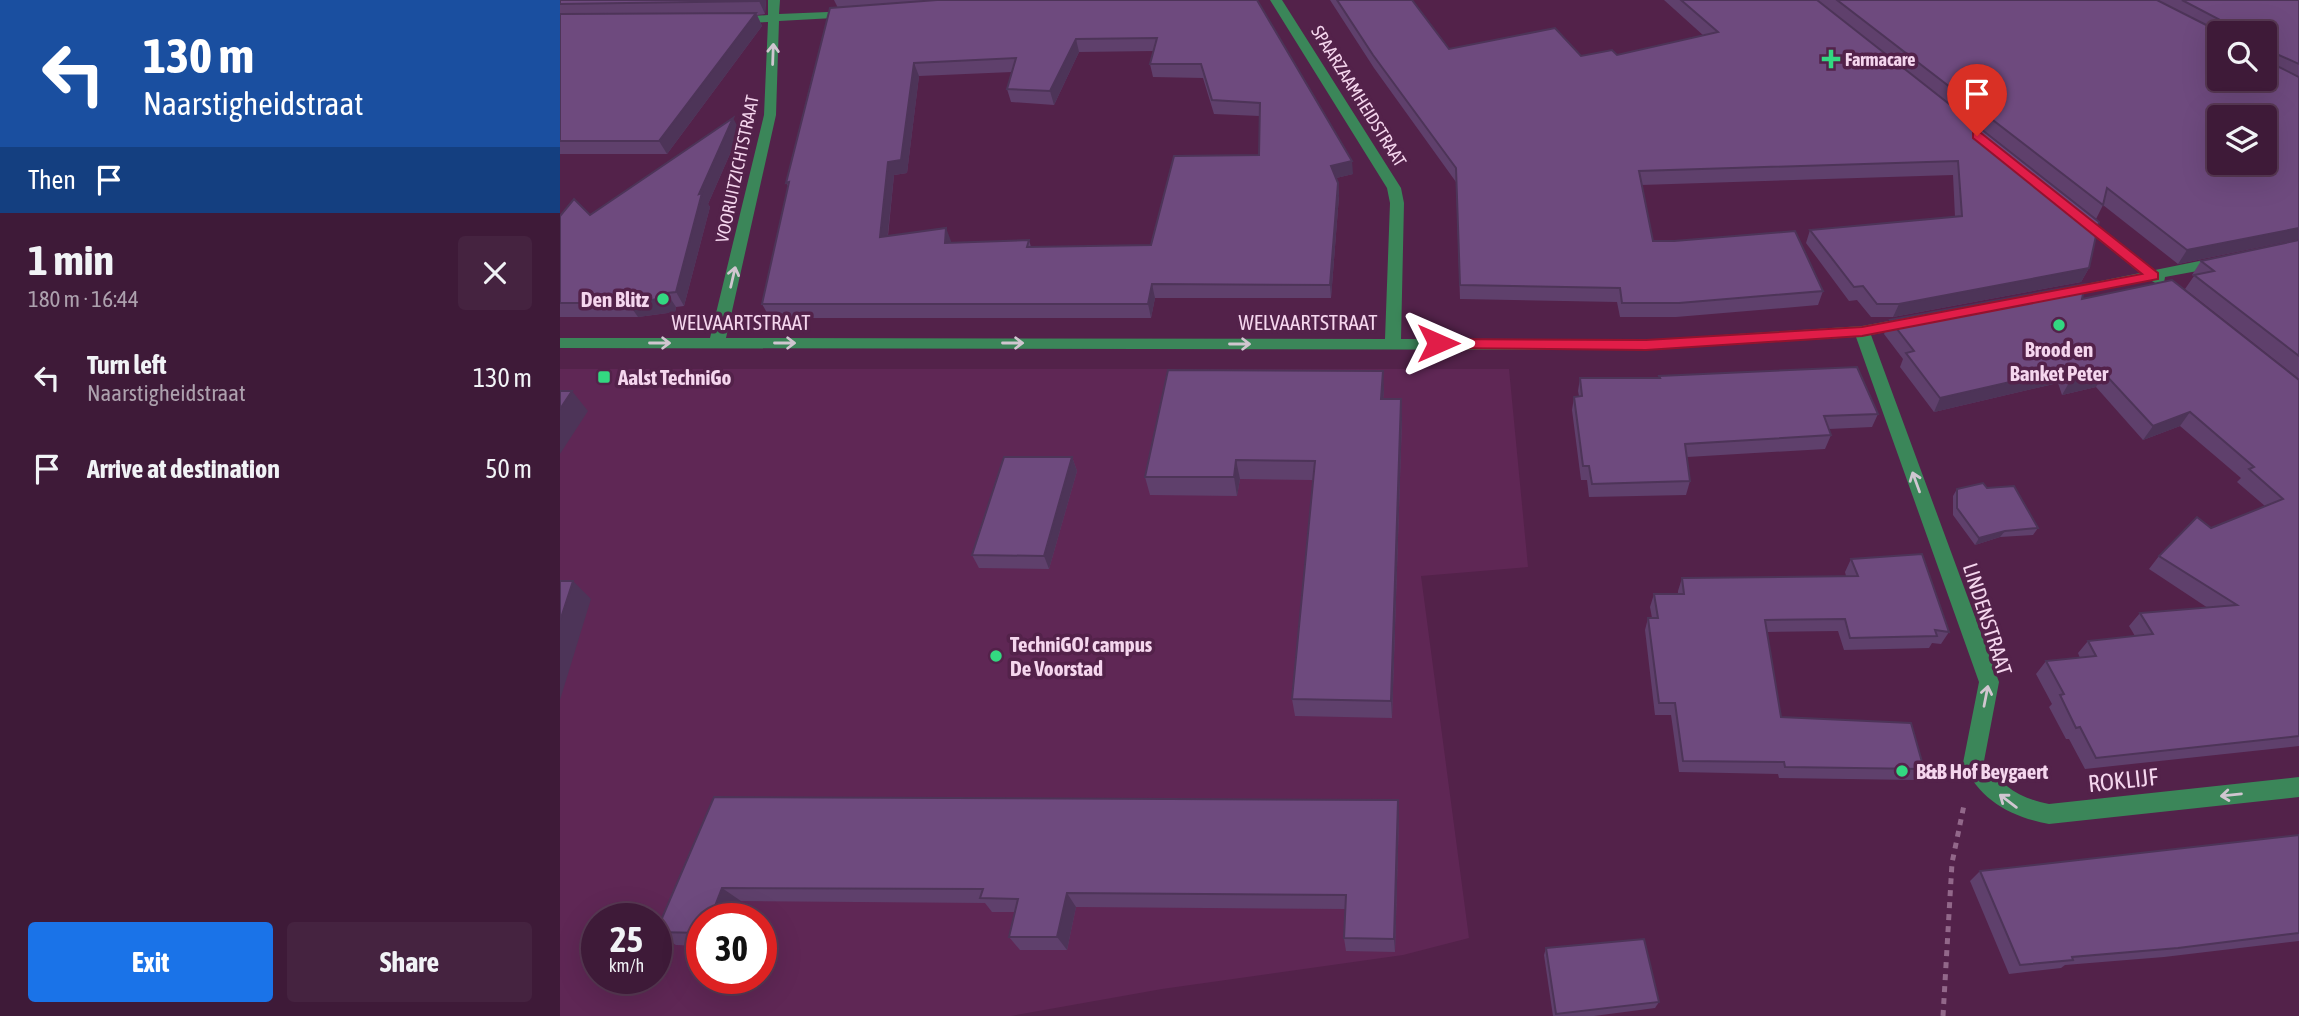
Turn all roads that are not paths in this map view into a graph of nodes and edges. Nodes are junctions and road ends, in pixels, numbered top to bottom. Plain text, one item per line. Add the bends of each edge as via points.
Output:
1 (774, 0) edge
2 (1276, 0) edge
3 (870, 13) edge
4 (774, 20) junction
5 (720, 21) edge
6 (2063, 204) edge
7 (2234, 258) edge
8 (2154, 276) junction
9 (2171, 290) edge
10 (2041, 297) edge
11 (1931, 318) edge
12 (1862, 331) junction
13 (560, 343) edge
14 (1393, 343) junction
15 (717, 344) junction
16 (1973, 763) joint
17 (2299, 788) edge

1 - 4 street, VOORUITZICHTSTRAAT
2 - 14 street, SPAARZAAMHEIDSTRAAT via 1394,188
3 - 4 street
4 - 5 street
15 -> 4 street, VOORUITZICHTSTRAAT via 770,115
6 - 8 street
7 - 8 street
8 - 9 street
8 - 10 street
11 - 12 street, WELVAARTSTRAAT
12 - 14 street, WELVAARTSTRAAT via 1646,345
16 -> 12 street, LINDENSTRAAT via 1989,682
13 -> 15 street, WELVAARTSTRAAT
15 -> 14 street, WELVAARTSTRAAT
17 -> 16 street, ROKLIJF via 2049,814 2018,809 1991,788

